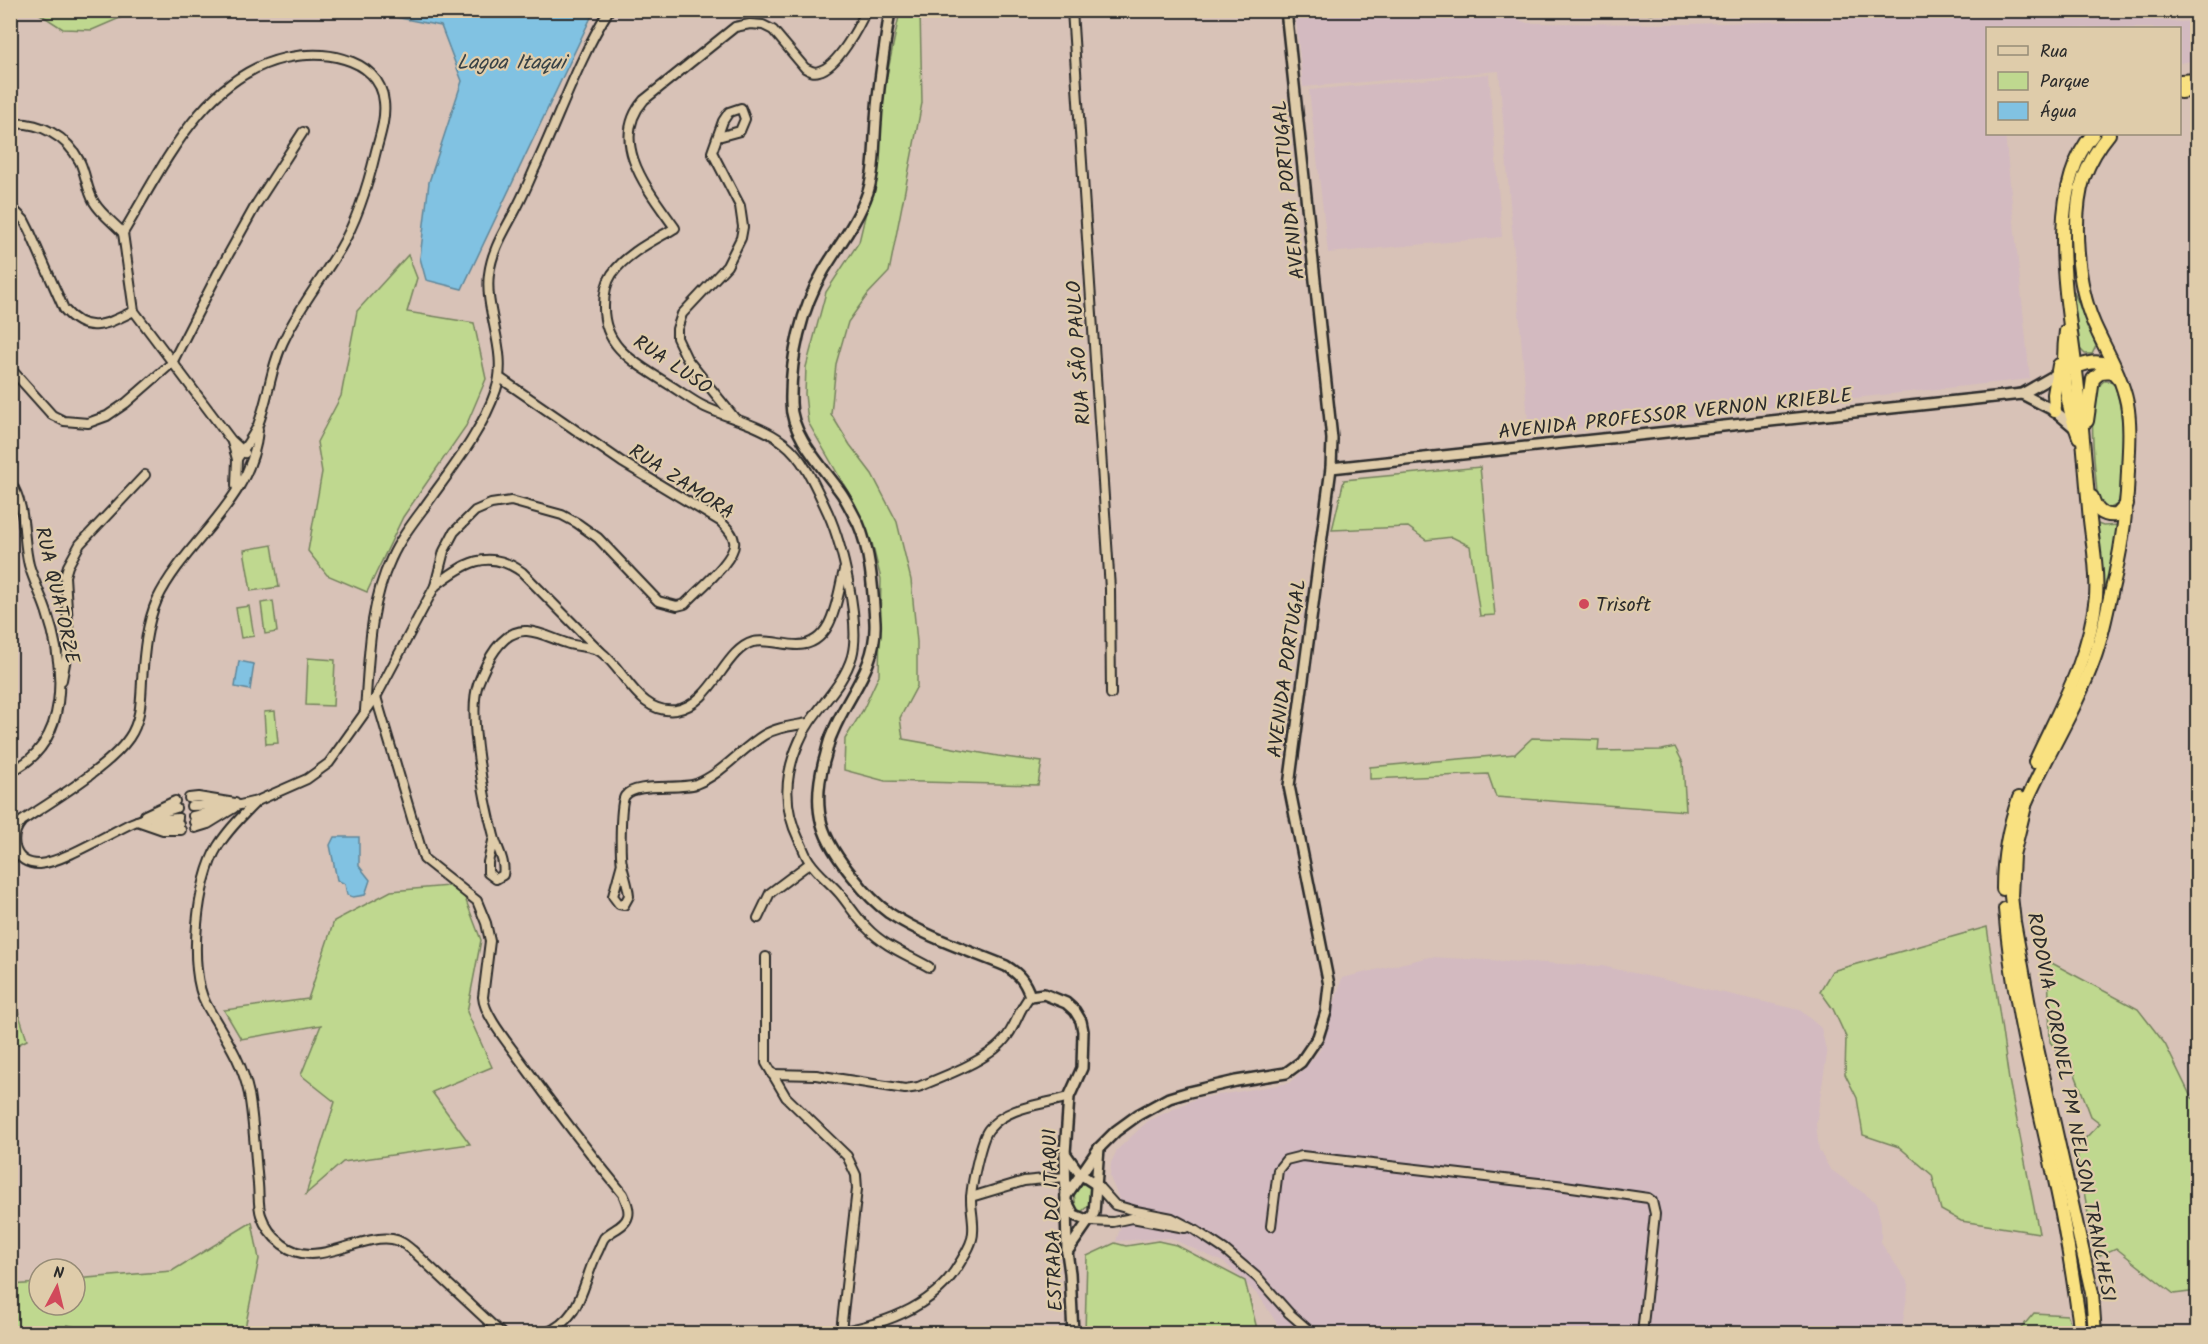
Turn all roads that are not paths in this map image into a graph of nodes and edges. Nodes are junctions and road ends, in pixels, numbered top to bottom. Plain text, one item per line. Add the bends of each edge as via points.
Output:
1 (609, 10) edge
2 (866, 10) edge
3 (890, 10) edge
4 (1072, 10) edge
5 (1286, 10) edge
6 (2198, 80) edge
7 (2181, 81) edge
8 (2198, 90) edge
9 (2181, 92) edge
10 (10, 124) edge
11 (303, 132) dead end
12 (2092, 135) edge
13 (2108, 135) edge
14 (718, 137) dead end
15 (10, 206) edge
16 (123, 233) junction
17 (134, 311) junction
18 (2068, 312) junction
19 (172, 363) junction
20 (2076, 367) junction
21 (10, 368) edge
22 (2060, 373) junction
23 (2116, 375) junction
24 (500, 378) junction
25 (2022, 394) junction
26 (2055, 411) junction
27 (734, 417) junction
28 (258, 425) junction
29 (2076, 430) junction
30 (231, 440) junction
31 (243, 451) junction
32 (2085, 452) junction
33 (237, 459) junction
34 (250, 460) junction
35 (1331, 468) junction
36 (145, 475) dead end
37 (10, 481) edge
38 (2088, 487) junction
39 (235, 494) junction
40 (2127, 504) junction
41 (844, 569) junction
42 (435, 586) junction
43 (600, 651) junction
44 (61, 685) junction
45 (1111, 694) dead end
46 (376, 697) junction
47 (365, 711) junction
48 (808, 723) junction
49 (10, 772) edge
50 (257, 801) junction
51 (190, 802) dead end
52 (240, 804) junction
53 (175, 805) dead end
54 (136, 821) junction
55 (494, 837) junction
56 (622, 863) dead end
57 (810, 863) junction
58 (758, 918) dead end
59 (766, 957) dead end
60 (929, 966) dead end
61 (1030, 996) junction
62 (772, 1074) junction
63 (1069, 1097) junction
64 (1099, 1148) junction
65 (1065, 1153) junction
66 (1080, 1174) junction
67 (1065, 1177) junction
68 (1097, 1185) junction
69 (1066, 1196) junction
70 (971, 1197) junction
71 (1089, 1221) junction
72 (1271, 1226) dead end
73 (1195, 1230) junction
74 (1066, 1252) junction
75 (842, 1331) junction
76 (502, 1334) edge
77 (544, 1334) edge
78 (825, 1334) edge
79 (1073, 1334) edge
80 (1313, 1334) edge
81 (1642, 1334) edge
82 (2081, 1334) edge
83 (2095, 1334) edge

1 - 24 street via 594,34 491,264 490,300
2 - 27 street, RUA LUSO via 839,54 818,72 805,68 773,30 763,25 735,27 644,100 632,117 628,136 634,163 675,228 624,260 613,273 604,301 605,328 614,343 635,362 703,406
3 - 61 street via 881,67 876,147 867,193 807,305 793,374 791,404 798,432 860,527 868,559 874,618 872,653 860,684 831,734 817,803 823,830 837,858 870,897 913,927 1019,974
4 - 45 street, RUA SÃO PAULO via 1110,590
5 - 35 street, AVENIDA PORTUGAL via 1318,295 1332,439
6 - 7 highway
8 - 9 highway
10 - 16 street via 39,126 61,139 80,162 92,200
11 - 19 street via 257,203
12 - 18 highway, RODOVIA CORONEL PM NELSON TRANCHESI via 2074,164 2067,188 2064,248
13 - 23 highway, RODOVIA CORONEL PM NELSON TRANCHESI via 2084,177 2078,226 2085,300
14 - 27 street via 712,152 740,206 741,238 727,266 682,314 676,329 687,359
15 - 17 street via 24,220 71,318 100,326
16 - 17 street
16 - 28 street via 190,126 220,92 251,70 299,55 329,55 368,70 375,78 385,112 370,178 342,247 283,340
17 - 19 street
18 - 20 highway, RODOVIA CORONEL PM NELSON TRANCHESI
18 - 22 highway
19 - 21 street via 126,403 88,423 64,421 52,415
19 - 30 street
20 - 22 highway
20 - 23 highway via 2099,362 2108,365
20 - 32 highway, RODOVIA CORONEL PM NELSON TRANCHESI
22 - 25 street, AVENIDA PROFESSOR VERNON KRIEBLE
22 - 26 highway
22 - 29 highway
23 - 32 highway via 2097,375 2091,384
23 - 40 highway, RODOVIA CORONEL PM NELSON TRANCHESI via 2129,418
24 - 42 street, RUA ZAMORA via 622,462 720,521 735,541 734,551 685,604 671,605 658,601 598,538 578,523 545,508 512,501 475,510 465,519 444,551
24 - 47 street via 488,411 474,434 391,557 372,625
25 - 26 street
25 - 35 street, AVENIDA PROFESSOR VERNON KRIEBLE
26 - 29 street
27 - 41 street via 792,450 830,518
28 - 31 street
28 - 34 street
29 - 32 highway
30 - 31 street
30 - 33 street
31 - 33 street
31 - 34 street
32 - 38 highway, RODOVIA CORONEL PM NELSON TRANCHESI
33 - 39 street
34 - 39 street
35 - 64 street, AVENIDA PORTUGAL via 1289,786 1329,986 1318,1037 1301,1062 1286,1073 1236,1080 1170,1098 1128,1122
36 - 44 street via 80,544 68,566 65,576 69,641
37 - 44 street, RUA QUATORZE via 21,506 30,566 50,622
38 - 40 highway via 2094,504 2103,514 2117,515
38 - 82 highway, RODOVIA CORONEL PM NELSON TRANCHESI via 2096,578 2088,642 2014,811 2003,872 2007,937 2056,1182
39 - 54 street via 170,580 154,608 147,633 139,712 129,738 92,772 22,821 15,845 24,861 47,863
40 - 83 highway, RODOVIA CORONEL PM NELSON TRANCHESI via 2121,552 2095,658 2026,802 2012,874 2014,922 2035,1039 2092,1293
41 - 43 street via 831,619 820,637 799,645 744,645 717,680 685,707 653,707
41 - 48 street via 854,632 853,653 841,681
42 - 43 street via 470,562 496,560 511,564
42 - 46 street, RUA ZAMORA
43 - 55 street via 535,632 517,631 500,643 487,664 474,703
44 - 49 street, RUA QUATORZE via 47,740 37,753
46 - 47 street, RUA ZAMORA
46 - 77 street via 424,859 477,901 486,923 490,941 484,1005 544,1094 623,1194 628,1206 626,1221 603,1240 577,1307 562,1325
47 - 50 street, RUA ZAMORA via 329,763 307,779
48 - 56 street via 764,735 699,783 629,792 623,800
48 - 57 street via 792,760 786,792 792,825
50 - 52 street
50 - 76 street via 230,829 209,864 195,959 206,1004 244,1071 261,1215 270,1233 285,1246 301,1252 321,1254 381,1239 400,1241
51 - 52 street via 198,797
52 - 52 street via 194,822 208,824
53 - 54 street
54 - 54 street via 179,824 163,830
55 - 55 street via 488,873 496,879 504,871
57 - 58 street via 771,893
57 - 60 street via 868,930
59 - 62 street via 766,1058
61 - 62 street via 1005,1040 992,1053 918,1087 905,1089 816,1075
61 - 63 street, ESTRADA DO ITAQUI via 1044,994 1056,998 1075,1011 1081,1021 1082,1068
62 - 75 street via 798,1110 842,1149 856,1175
63 - 65 street, ESTRADA DO ITAQUI
63 - 70 street via 1017,1110 988,1129
64 - 66 street, AVENIDA PORTUGAL
64 - 68 street
65 - 66 street
65 - 67 street, ESTRADA DO ITAQUI
66 - 68 street
66 - 69 street, AVENIDA PORTUGAL
67 - 69 street, ESTRADA DO ITAQUI
67 - 70 street via 1024,1181
68 - 71 street
68 - 73 street via 1116,1204 1172,1218
69 - 71 street via 1074,1215
69 - 74 street, ESTRADA DO ITAQUI
70 - 75 street via 974,1234 951,1279 904,1313
71 - 73 street via 1132,1218
71 - 74 street
72 - 81 street via 1278,1170 1286,1160 1302,1156 1648,1198 1653,1201 1656,1214
73 - 80 street via 1258,1278
74 - 79 street, ESTRADA DO ITAQUI
75 - 78 street

